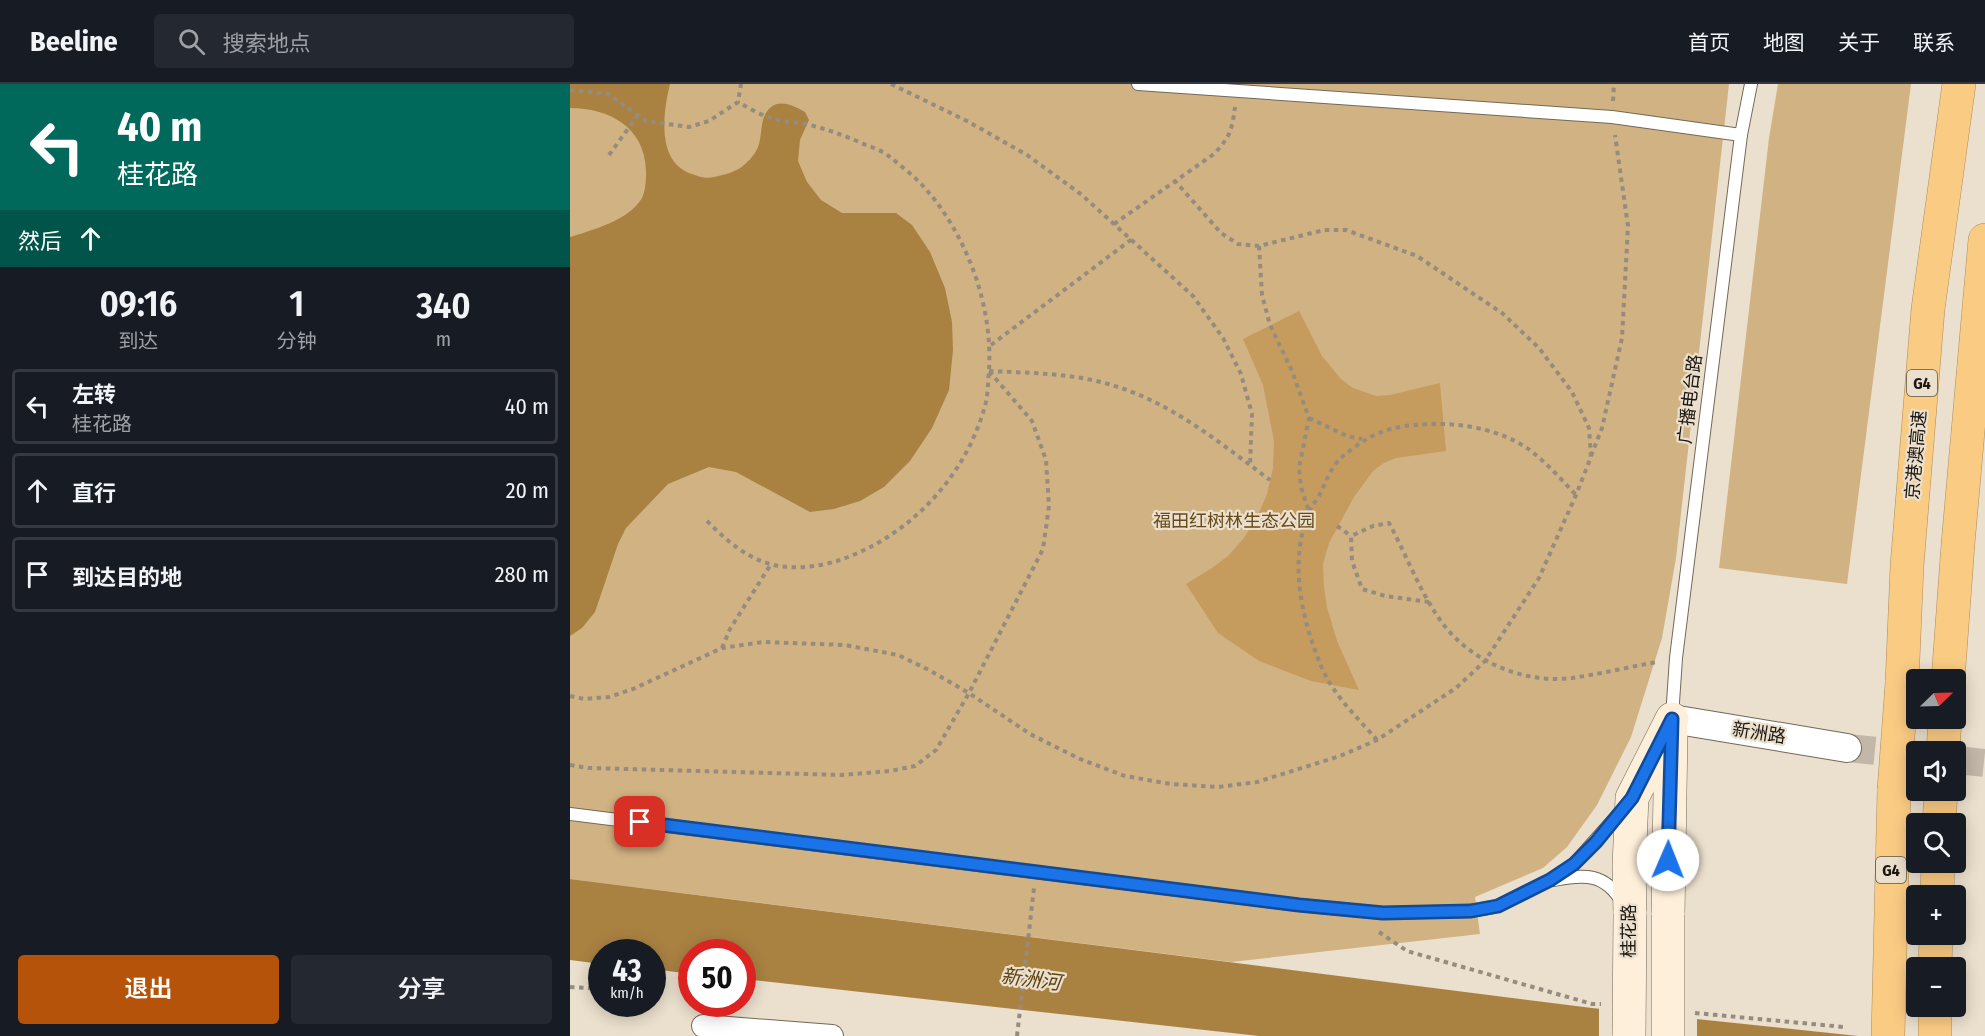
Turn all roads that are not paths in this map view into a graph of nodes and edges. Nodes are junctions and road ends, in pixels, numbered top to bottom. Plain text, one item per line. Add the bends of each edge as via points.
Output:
1 (1138, 84) edge
2 (1751, 84) edge
3 (1959, 84) edge
4 (1263, 89) edge
5 (1741, 135) junction
6 (1985, 240) edge
7 (1949, 669) edge
8 (1672, 719) junction
9 (1847, 747) tunnel mouth
10 (1632, 798) junction
11 (570, 814) edge
12 (1550, 880) junction
13 (1629, 898) junction
14 (1668, 899) junction
15 (1935, 1017) edge
16 (1676, 1024) edge
17 (703, 1026) dead end
18 (832, 1036) edge
19 (1629, 1036) edge
20 (1888, 1036) edge
21 (1935, 1036) edge

1 - 4 lane via 1236,91
2 - 5 lane, 广播电台路
3 - 20 highway, 京港澳高速 / G4, bridge via 1929,309 1907,566 1894,790
4 - 5 lane via 1612,117
5 - 8 lane, 广播电台路 via 1676,658
6 - 7 highway
8 - 9 street, 新洲路
8 - 10 main road, 桂花路
8 - 14 main road
10 - 12 lane via 1596,842
10 - 13 main road, 桂花路
11 - 12 lane via 1383,913 1471,911 1498,906
12 - 13 lane via 1578,875 1600,879 1618,895
13 - 14 street
13 - 19 main road, 桂花路, bridge
14 - 16 main road, bridge
15 - 21 highway
17 - 18 street

